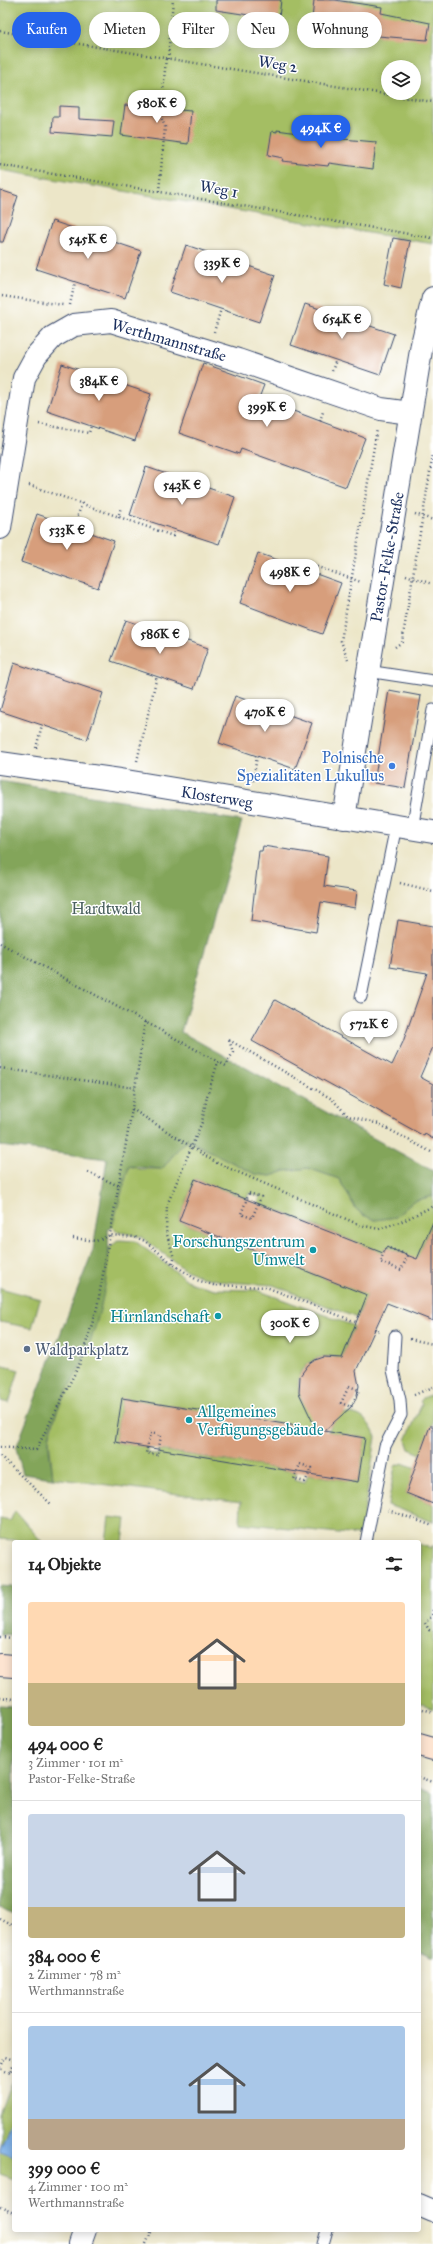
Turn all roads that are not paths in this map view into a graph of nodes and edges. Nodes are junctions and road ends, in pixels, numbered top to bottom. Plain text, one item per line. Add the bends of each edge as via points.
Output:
1 (433, 298) edge
2 (410, 413) junction
3 (0, 528) edge
4 (373, 672) junction
5 (433, 681) edge
6 (433, 710) edge
7 (0, 763) edge
8 (344, 818) junction
9 (414, 829) edge
10 (361, 997) dead end
11 (396, 1336) dead end
12 (366, 1540) edge
13 (0, 1665) edge
14 (12, 1666) edge
15 (421, 1746) edge
16 (433, 1749) edge
17 (421, 2206) edge
18 (433, 2211) edge
19 (84, 2232) edge
20 (326, 2232) edge
21 (80, 2244) edge
22 (323, 2244) edge

1 - 2 street, Pastor-Felke-Straße
2 - 3 street, Werthmannstraße via 381,410 238,360 111,321 74,325 53,337 36,356 24,378
2 - 4 street, Pastor-Felke-Straße via 383,579
4 - 5 lane
4 - 8 street, Pastor-Felke-Straße
6 - 9 lane
7 - 8 street, Klosterweg
8 - 9 street, Klosterweg
9 - 10 lane via 386,880
11 - 12 lane via 393,1370 400,1400 400,1415 385,1446
13 - 14 main road
15 - 16 main road
17 - 18 street
19 - 21 street
20 - 22 lane

